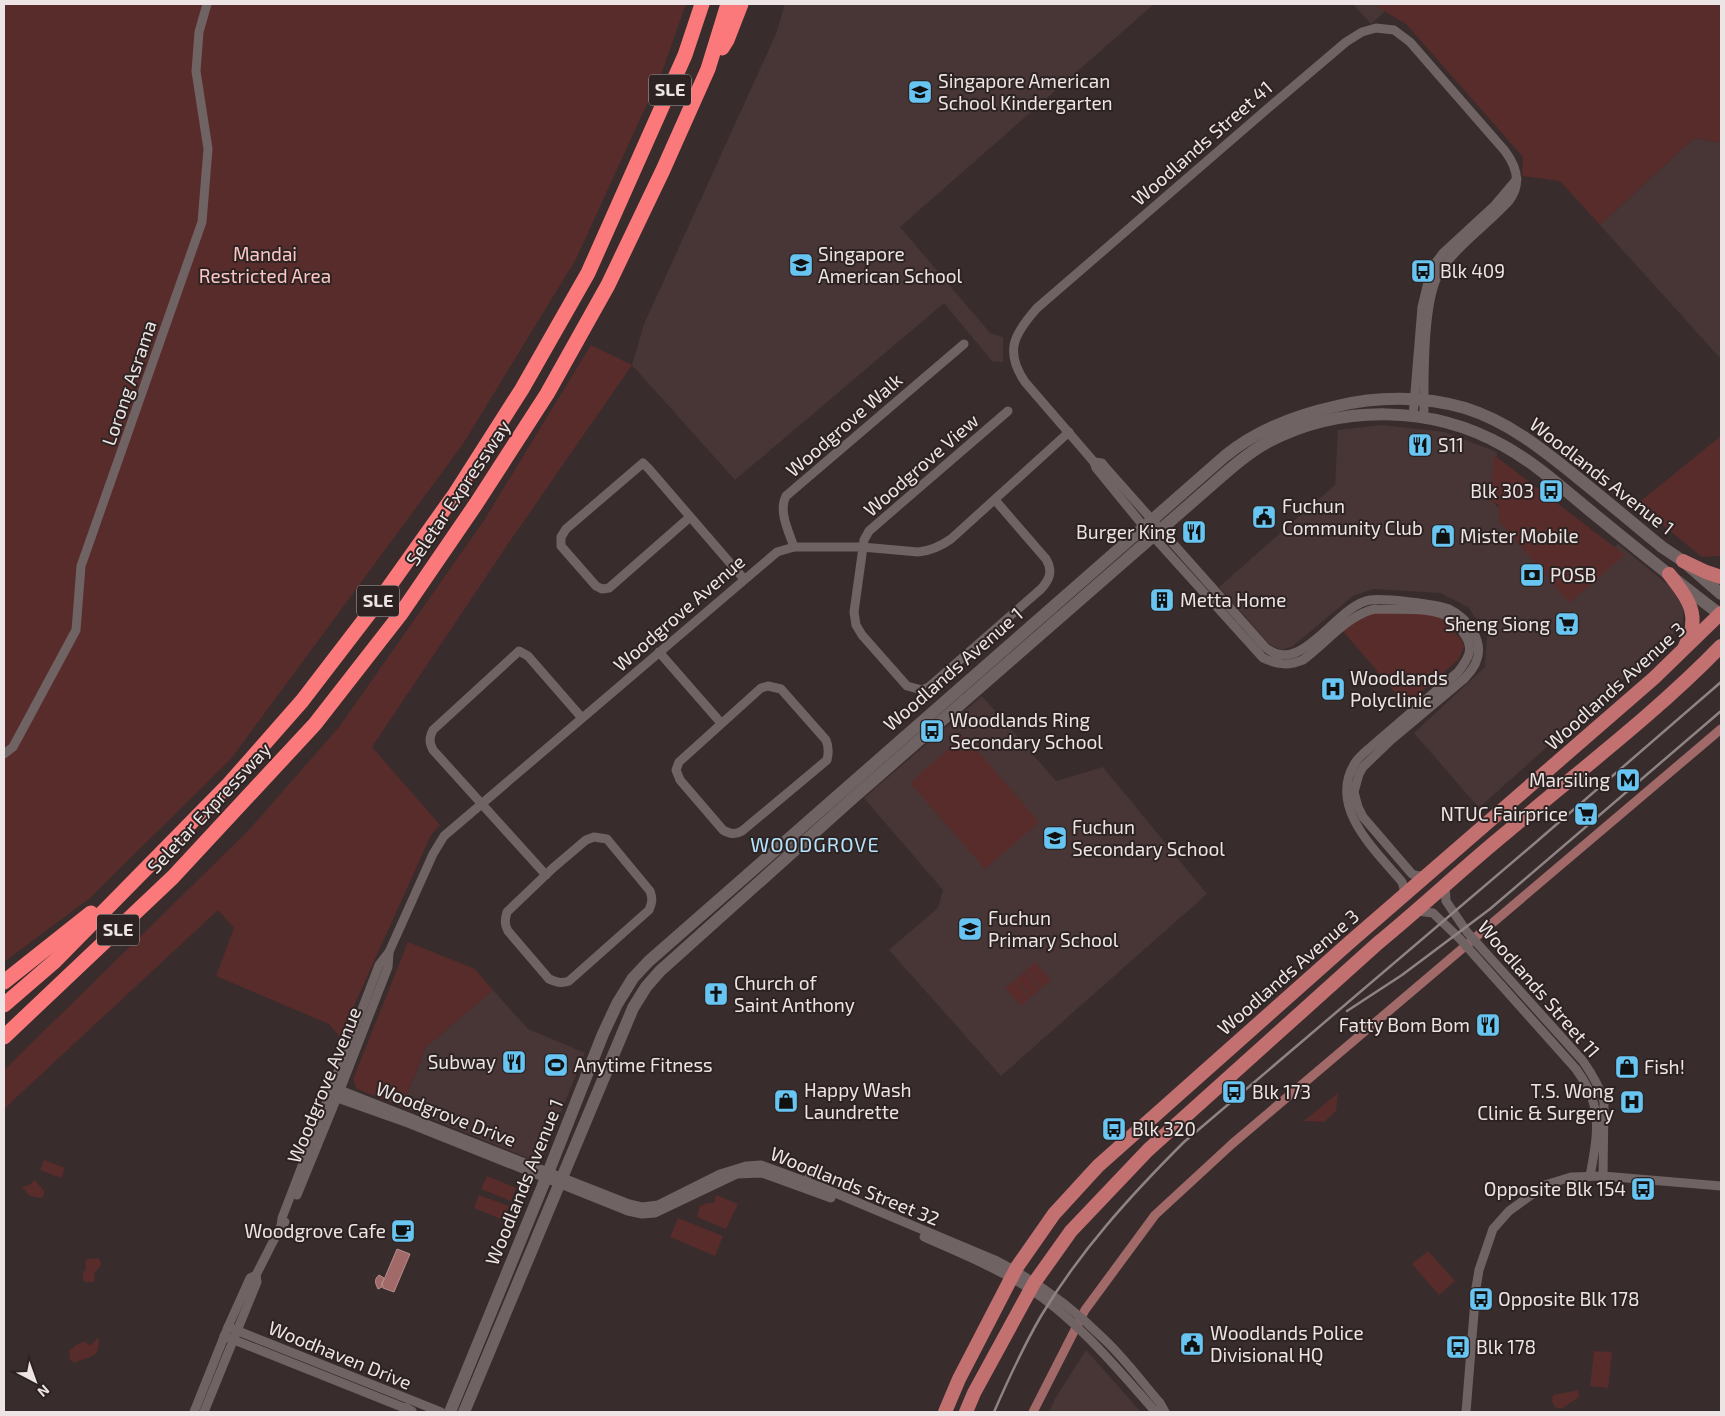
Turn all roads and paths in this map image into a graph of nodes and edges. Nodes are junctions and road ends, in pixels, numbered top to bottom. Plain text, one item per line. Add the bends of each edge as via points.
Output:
1 (207, 4) edge
2 (702, 4) edge
3 (728, 4) edge
4 (741, 4) edge
5 (708, 69) junction
6 (964, 344) dead end
7 (1419, 401) junction
8 (1008, 411) dead end
9 (1419, 417) junction
10 (1069, 432) junction
11 (995, 500) junction
12 (690, 517) junction
13 (1148, 523) junction
14 (1157, 533) junction
15 (794, 547) junction
16 (862, 547) junction
17 (1683, 561) junction
18 (1669, 574) junction
19 (1721, 576) edge
20 (744, 579) junction
21 (1721, 594) edge
22 (1721, 614) edge
23 (1721, 646) edge
24 (1682, 651) junction
25 (658, 652) junction
26 (1721, 654) edge
27 (1706, 662) junction
28 (582, 718) junction
29 (721, 723) junction
30 (4, 754) edge
31 (481, 804) junction
32 (141, 873) junction
33 (546, 875) junction
34 (1427, 875) junction
35 (1445, 885) junction
36 (1403, 896) junction
37 (1417, 911) junction
38 (4, 982) edge
39 (4, 1005) edge
40 (4, 1038) edge
41 (335, 1092) junction
42 (796, 1164) dead end
43 (547, 1175) junction
44 (1590, 1176) junction
45 (1603, 1176) junction
46 (562, 1180) junction
47 (806, 1182) junction
48 (1721, 1186) edge
49 (1013, 1274) junction
50 (256, 1275) junction
51 (1036, 1288) junction
52 (1069, 1315) junction
53 (228, 1327) junction
54 (1087, 1329) junction
55 (237, 1330) junction
56 (224, 1336) junction
57 (234, 1340) junction
58 (410, 1411) edge
59 (194, 1412) edge
60 (204, 1412) edge
61 (441, 1412) edge
62 (450, 1412) edge
63 (464, 1412) edge
64 (944, 1412) edge
65 (966, 1412) edge
66 (1159, 1412) edge
67 (1165, 1412) edge
68 (1466, 1412) edge

1 - 30 street, Lorong Asrama via 198,32 196,71 208,149 202,222 81,566 76,630 13,747
2 - 32 highway, Seletar Expressway / SLE via 681,64 588,273 522,389 455,494 302,701 229,784
3 - 5 highway, Seletar Expressway / SLE
4 - 5 highway via 727,40
5 - 40 highway, Seletar Expressway / SLE via 608,285 548,394 400,615 315,724 174,877
6 - 15 street, Woodgrove Walk via 786,496 783,510
7 - 9 street, Woodlands Street 41
7 - 10 street, Woodlands Street 41 via 1428,317 1436,278 1514,195 1517,179 1515,166 1505,150 1410,42 1394,30 1376,28 1346,42 1037,308 1021,327 1014,342 1016,368
7 - 13 main road, Woodlands Avenue 1 via 1363,400 1312,411 1278,423 1236,447
7 - 17 main road, Woodlands Avenue 1 via 1464,408 1524,436
8 - 16 street, Woodgrove View via 869,531
9 - 14 main road, Woodlands Avenue 1 via 1347,416 1291,431 1250,454
9 - 18 main road, Woodlands Avenue 1 via 1444,421 1472,431 1529,461
10 - 11 street, Woodgrove Avenue
10 - 13 street, Woodlands Street 41 via 1094,462 1102,463
11 - 16 street, Woodgrove Avenue via 944,544 926,552
11 - 16 street via 1046,559 1049,578 1027,601 922,690 907,686 856,625 854,612
12 - 12 street via 608,588 596,586 561,546 561,537 566,529 643,463
12 - 20 street
13 - 14 street, Woodlands Street 41
13 - 43 main road, Woodlands Avenue 1 via 633,978 603,1034
14 - 34 street via 1265,647 1280,656 1300,650 1352,608 1369,600 1434,605 1455,613 1468,623 1478,646 1476,662 1471,670 1373,757 1359,774 1354,792 1364,816 1412,874
14 - 36 street via 1258,653 1275,663 1294,664 1303,660 1367,610 1433,611 1456,622 1471,651 1467,661 1355,762 1348,780 1347,799 1354,821 1402,882
14 - 46 main road, Woodlands Avenue 1 via 660,971 633,1008
15 - 16 street, Woodgrove Avenue
15 - 20 street, Woodgrove Avenue via 777,552
17 - 19 main road
17 - 21 main road, Woodlands Avenue 1
18 - 22 main road, Woodlands Avenue 1
18 - 24 main road via 1688,600 1693,617 1692,629
20 - 25 street, Woodgrove Avenue
22 - 24 main road, Woodlands Avenue 3
23 - 27 main road, Woodlands Avenue 3
24 - 34 main road, Woodlands Avenue 3
25 - 28 street, Woodgrove Avenue
25 - 29 street
26 - 27 main road
27 - 35 main road, Woodlands Avenue 3 via 1621,738
28 - 31 street, Woodgrove Avenue
28 - 31 street via 528,656 518,651 429,737 433,750
29 - 29 street via 761,688 775,686 826,740 829,746 827,760 742,831 730,834 680,780 676,770 679,762
31 - 33 street
31 - 41 street, Woodgrove Avenue via 444,836 437,848 389,952 388,966
32 - 38 highway
32 - 39 highway, Seletar Expressway / SLE via 55,961
33 - 33 street via 586,840 600,837 607,839 650,892 652,904 569,981 555,982 508,931 505,920 507,912
34 - 36 main road, Woodlands Avenue 3
35 - 37 main road, Woodlands Avenue 3
35 - 45 street, Woodlands Street 11 via 1446,901 1467,932 1583,1061 1602,1092
36 - 49 main road, Woodlands Avenue 3 via 1098,1166 1054,1214
37 - 44 street, Woodlands Street 11 via 1433,912 1460,939 1576,1069 1588,1087 1595,1106 1596,1127
37 - 51 main road, Woodlands Avenue 3 via 1148,1150 1071,1231 1043,1270
41 - 43 street, Woodgrove Drive
41 - 50 street, Woodgrove Avenue via 281,1226
42 - 47 street via 810,1170
43 - 46 street, Woodlands Street 32
43 - 62 main road, Woodlands Avenue 1
44 - 45 street
44 - 68 street via 1571,1177 1545,1185 1509,1211 1493,1230 1476,1288
45 - 48 street
46 - 47 street, Woodlands Street 32 via 642,1207 658,1205 720,1174 746,1166 761,1165
46 - 49 street, Woodlands Street 32 via 628,1211 642,1214 655,1212 737,1174 762,1173 892,1222
46 - 63 main road, Woodlands Avenue 1
47 - 49 street, Woodlands Street 32 via 997,1261
49 - 51 street, Woodlands Street 32
49 - 64 main road, Woodlands Avenue 3 via 958,1378
50 - 53 street, Woodgrove Avenue via 250,1278
50 - 55 street, Woodgrove Avenue via 257,1282
51 - 52 street
51 - 52 street
51 - 65 main road
52 - 54 street
53 - 55 street, Woodhaven Drive
53 - 56 street, Woodgrove Avenue
54 - 66 street via 1153,1409
54 - 67 street via 1123,1359
55 - 57 street, Woodgrove Avenue
55 - 61 street, Woodhaven Drive
56 - 57 street, Woodhaven Drive
56 - 59 street, Woodgrove Avenue
57 - 58 street, Woodhaven Drive
57 - 60 street, Woodgrove Avenue

